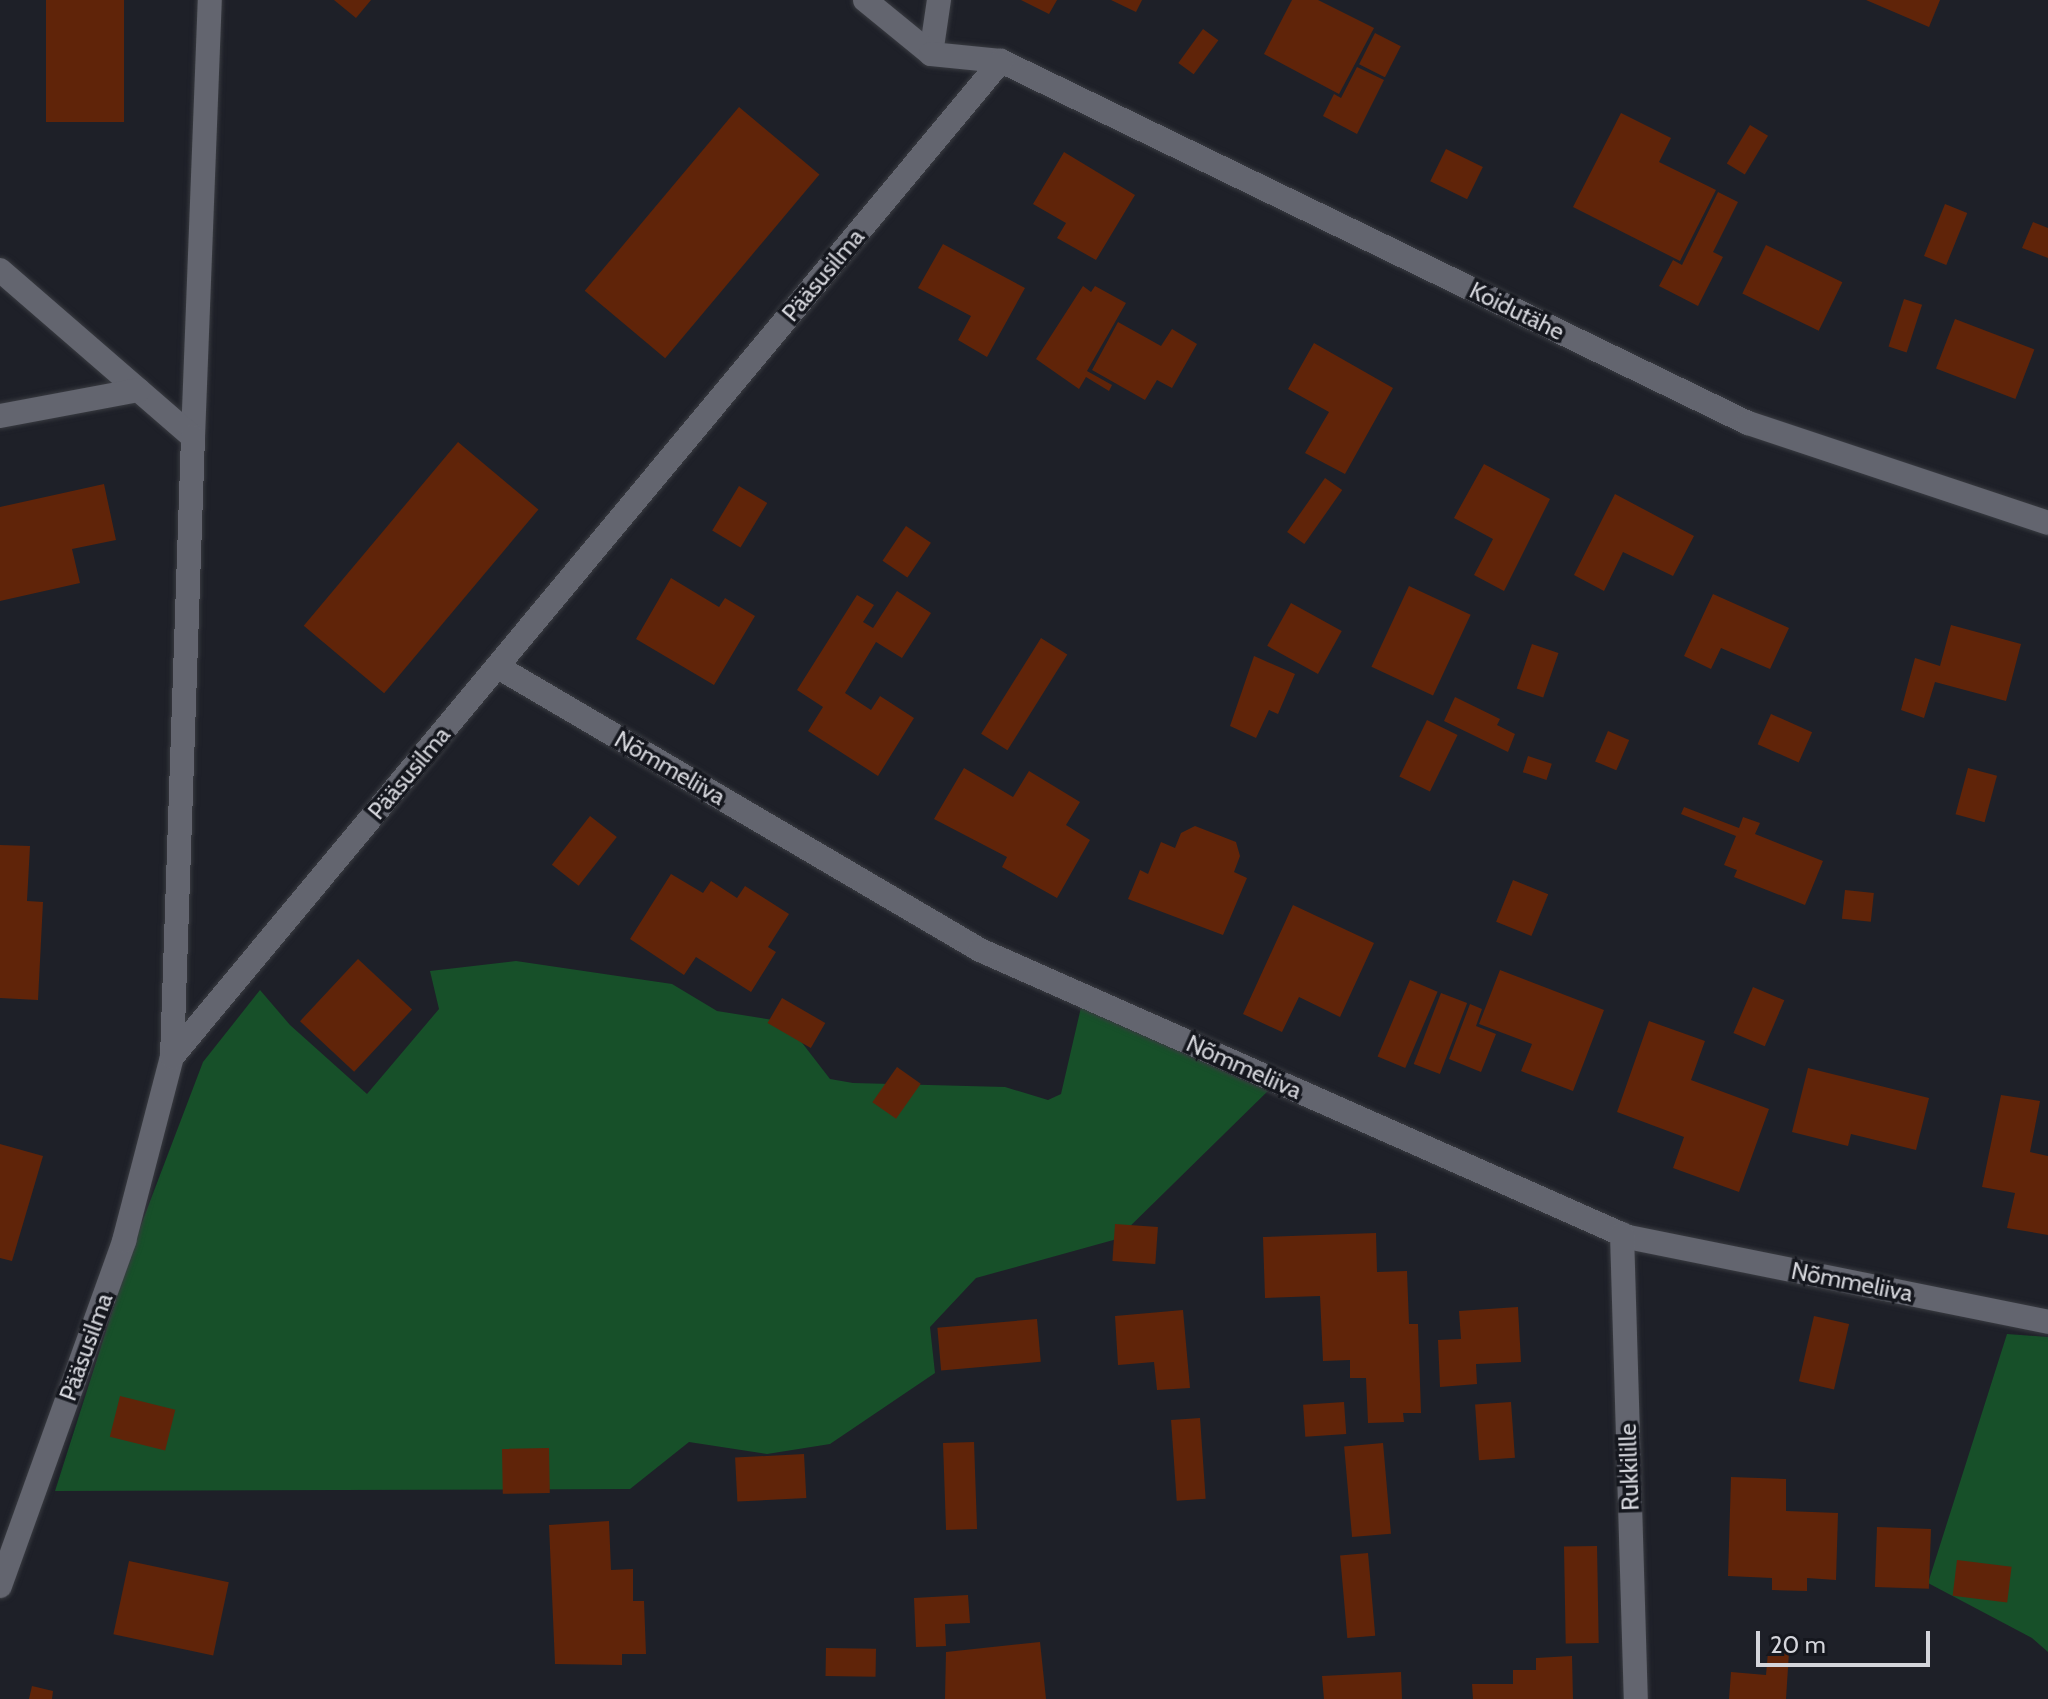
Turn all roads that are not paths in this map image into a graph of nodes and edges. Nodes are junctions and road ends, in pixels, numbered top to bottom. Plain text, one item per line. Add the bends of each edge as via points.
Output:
1 (210, 0) edge
2 (865, 0) edge
3 (939, 0) edge
4 (931, 54) junction
5 (1001, 61) junction
6 (0, 270) edge
7 (139, 390) junction
8 (0, 416) edge
9 (193, 437) junction
10 (2048, 523) edge
11 (498, 667) junction
12 (172, 1057) junction
13 (1622, 1234) junction
14 (2048, 1322) edge
15 (0, 1586) edge
16 (1636, 1699) edge

1 - 9 street
2 - 4 street
3 - 4 street
4 - 5 street
5 - 10 street, Koidutähe via 1748,423
5 - 11 street, Pääsusilma
6 - 7 street
7 - 8 street
7 - 9 street
9 - 12 street
11 - 12 street, Pääsusilma
11 - 13 street, Nõmmeliiva via 980,950
12 - 15 street, Pääsusilma via 124,1241
13 - 14 street, Nõmmeliiva
13 - 16 street, Rukkilille

